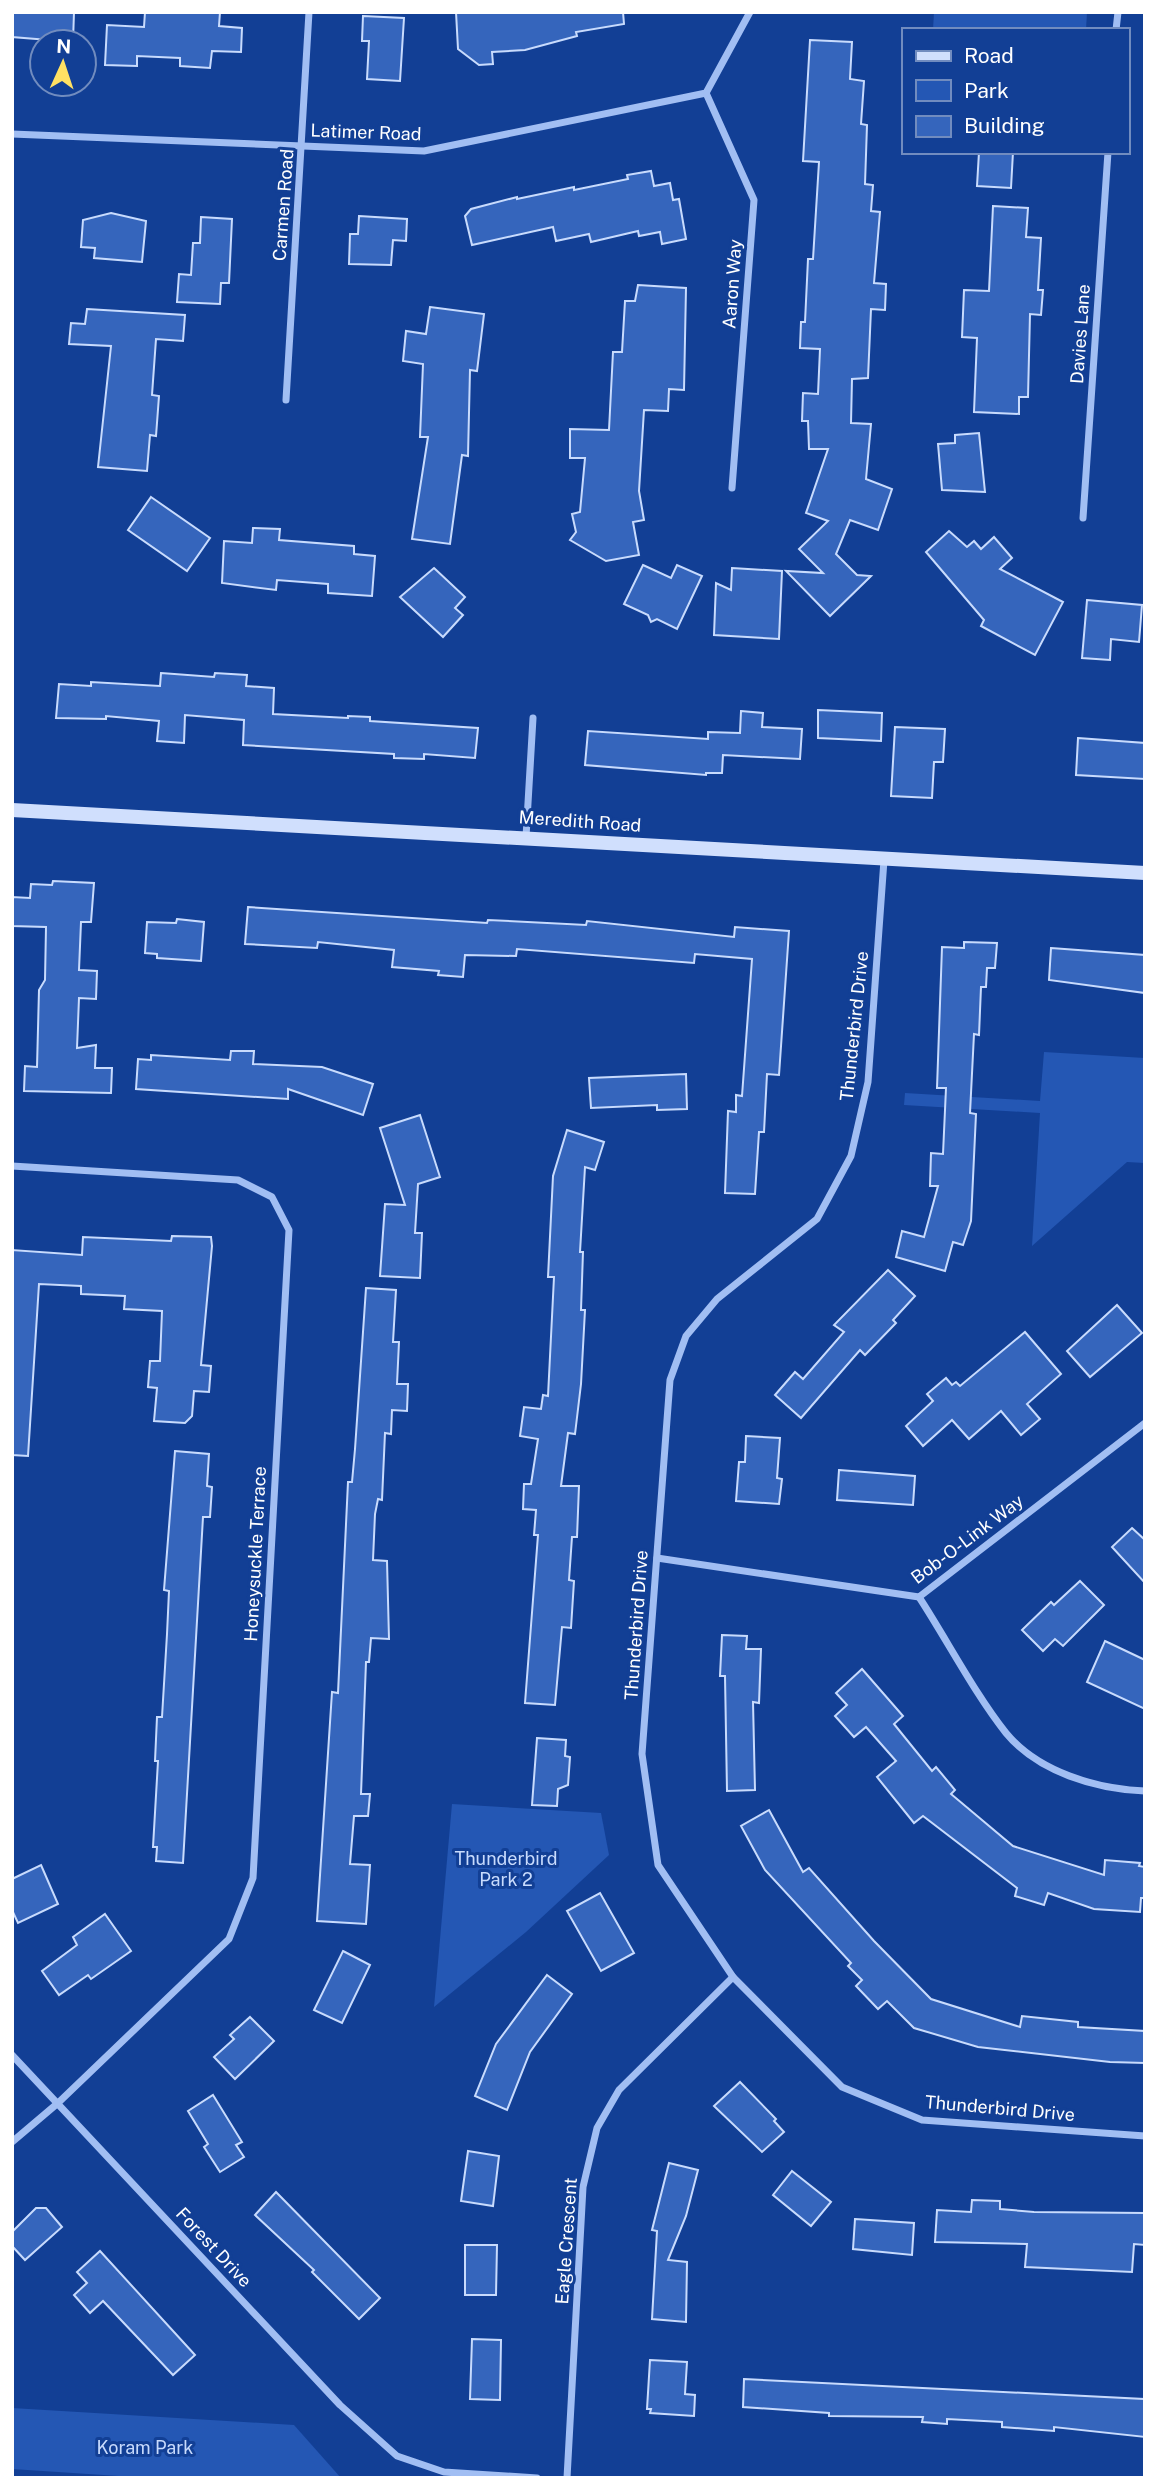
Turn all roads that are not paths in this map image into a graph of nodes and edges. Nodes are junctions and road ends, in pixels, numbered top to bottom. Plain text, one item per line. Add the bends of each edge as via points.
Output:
1 (309, 12) edge
2 (750, 12) edge
3 (706, 93) junction
4 (12, 134) edge
5 (302, 146) junction
6 (1108, 154) edge
7 (286, 400) dead end
8 (732, 488) dead end
9 (1083, 518) dead end
10 (533, 718) dead end
11 (12, 810) edge
12 (526, 837) junction
13 (884, 860) junction
14 (1145, 873) edge
15 (12, 1166) edge
16 (1145, 1423) edge
17 (657, 1558) junction
18 (919, 1597) junction
19 (1145, 1791) edge
20 (733, 1977) junction
21 (12, 2055) edge
22 (58, 2103) junction
23 (1145, 2136) edge
24 (12, 2143) edge
25 (537, 2478) edge
26 (567, 2478) edge

1 - 5 street, Carmen Road
2 - 3 street
3 - 5 street, Latimer Road via 424,151
3 - 8 street, Aaron Way via 754,200
4 - 5 street, Latimer Road
5 - 7 street, Carmen Road
6 - 9 street, Davies Lane
10 - 12 street
11 - 12 street, Meredith Road
12 - 13 street, Meredith Road
13 - 14 street, Meredith Road
13 - 17 street, Thunderbird Drive via 868,1082 851,1156 817,1219 717,1299 686,1336 670,1380
15 - 22 street, Honeysuckle Terrace via 238,1180 272,1197 289,1230 253,1878 229,1939
16 - 18 street, Bob-O-Link Way
17 - 18 street, Bob-O-Link Way
17 - 20 street, Thunderbird Drive via 642,1754 658,1865
18 - 19 street via 1007,1734 1050,1768 1112,1789
20 - 23 street, Thunderbird Drive via 842,2087 922,2120
20 - 26 street, Eagle Crescent via 619,2090 597,2128 583,2187
21 - 22 street, Forest Drive
22 - 24 street, Honeysuckle Terrace
22 - 25 street, Forest Drive via 340,2405 397,2456 444,2472

